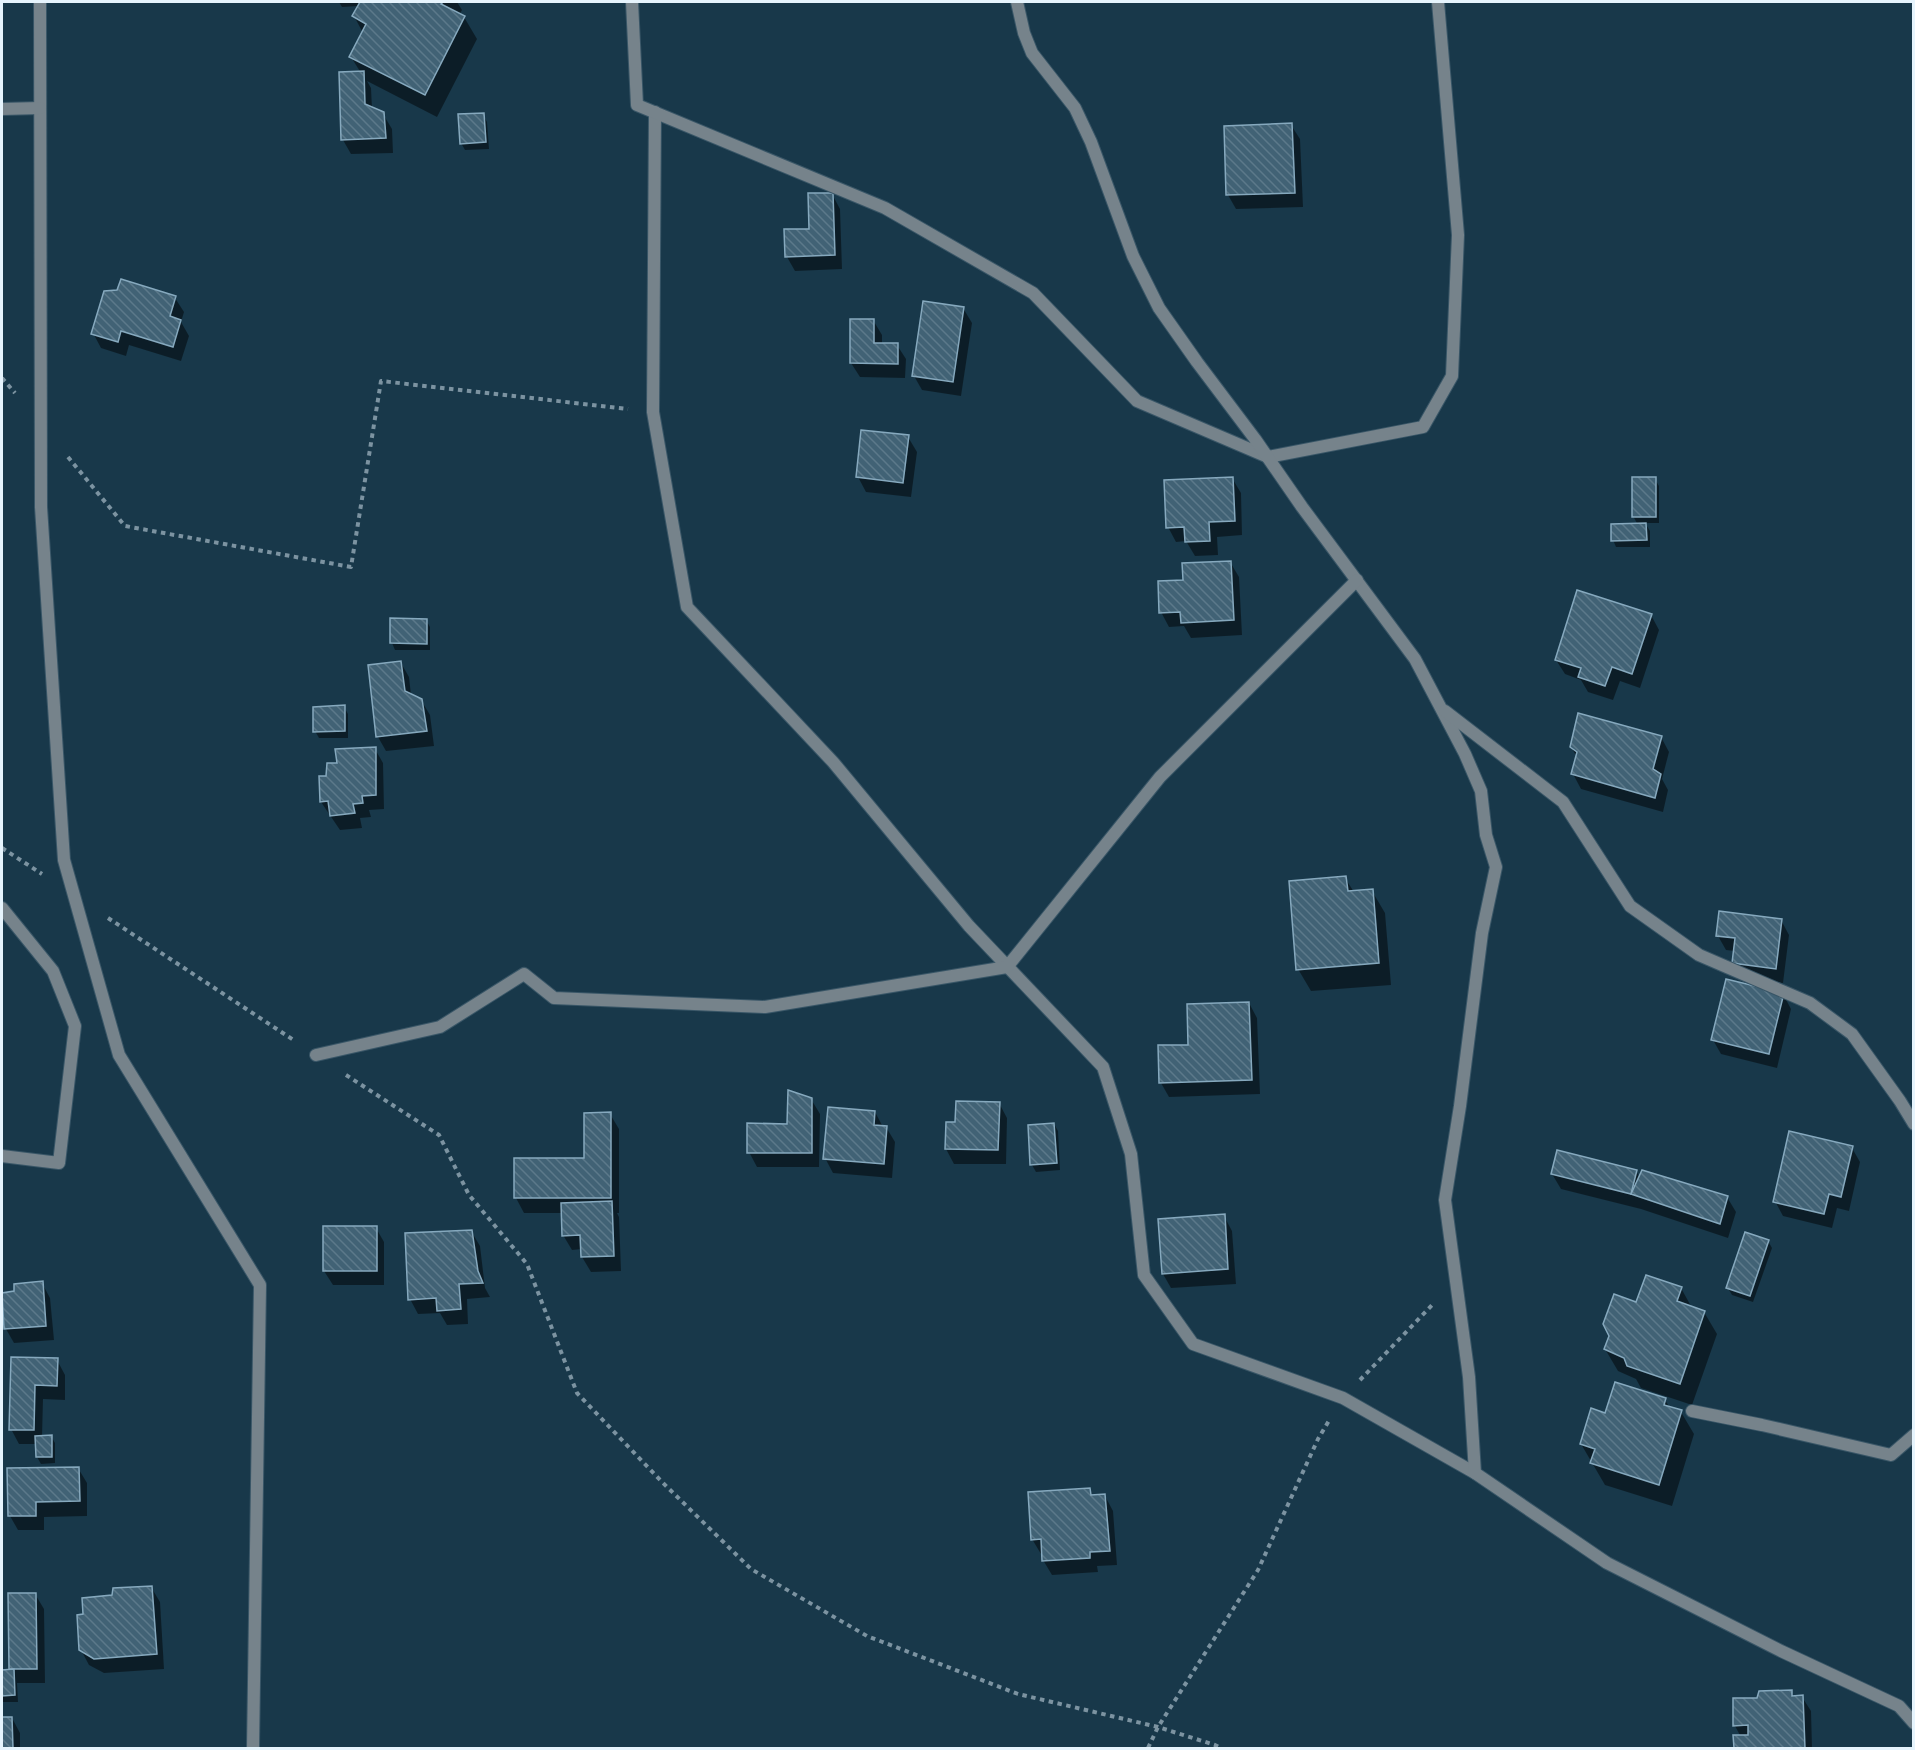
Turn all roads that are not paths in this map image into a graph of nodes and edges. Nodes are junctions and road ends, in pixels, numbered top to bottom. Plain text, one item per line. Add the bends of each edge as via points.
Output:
1 (40, 2) edge
2 (632, 2) edge
3 (1017, 2) edge
4 (1438, 2) edge
5 (40, 108) junction
6 (2, 109) edge
7 (655, 112) junction
8 (1268, 457) junction
9 (1356, 580) junction
10 (1441, 709) junction
11 (2, 908) edge
12 (1007, 967) junction
13 (316, 1055) road end
14 (1914, 1124) edge
15 (2, 1156) edge
16 (1692, 1411) dead end
17 (1914, 1435) edge
18 (1475, 1473) junction
19 (1914, 1723) edge
20 (253, 1749) edge

1 - 5 street
2 - 7 street via 637,105
3 - 8 street via 1032,52 1075,108 1091,142 1133,256 1160,308
4 - 8 street via 1458,236 1452,376 1423,427
5 - 6 street
5 - 20 street via 41,507 64,861 119,1055 260,1285
7 - 8 street via 895,214 1033,293 1137,401
7 - 12 street via 653,412 687,607 833,762
8 - 9 street
9 - 10 street via 1415,659
9 - 12 street via 1160,777
10 - 14 street via 1563,802 1630,906 1699,955 1810,1003 1852,1034
10 - 18 street via 1481,790 1486,835 1496,867 1482,933 1445,1200 1469,1377
11 - 15 street via 53,971 75,1026 58,1163
12 - 13 street via 765,1007 554,998 524,974 440,1027
12 - 18 street via 1103,1068 1131,1154 1144,1275 1193,1344 1343,1398
16 - 17 street via 1891,1455
18 - 19 street via 1607,1563 1899,1706

